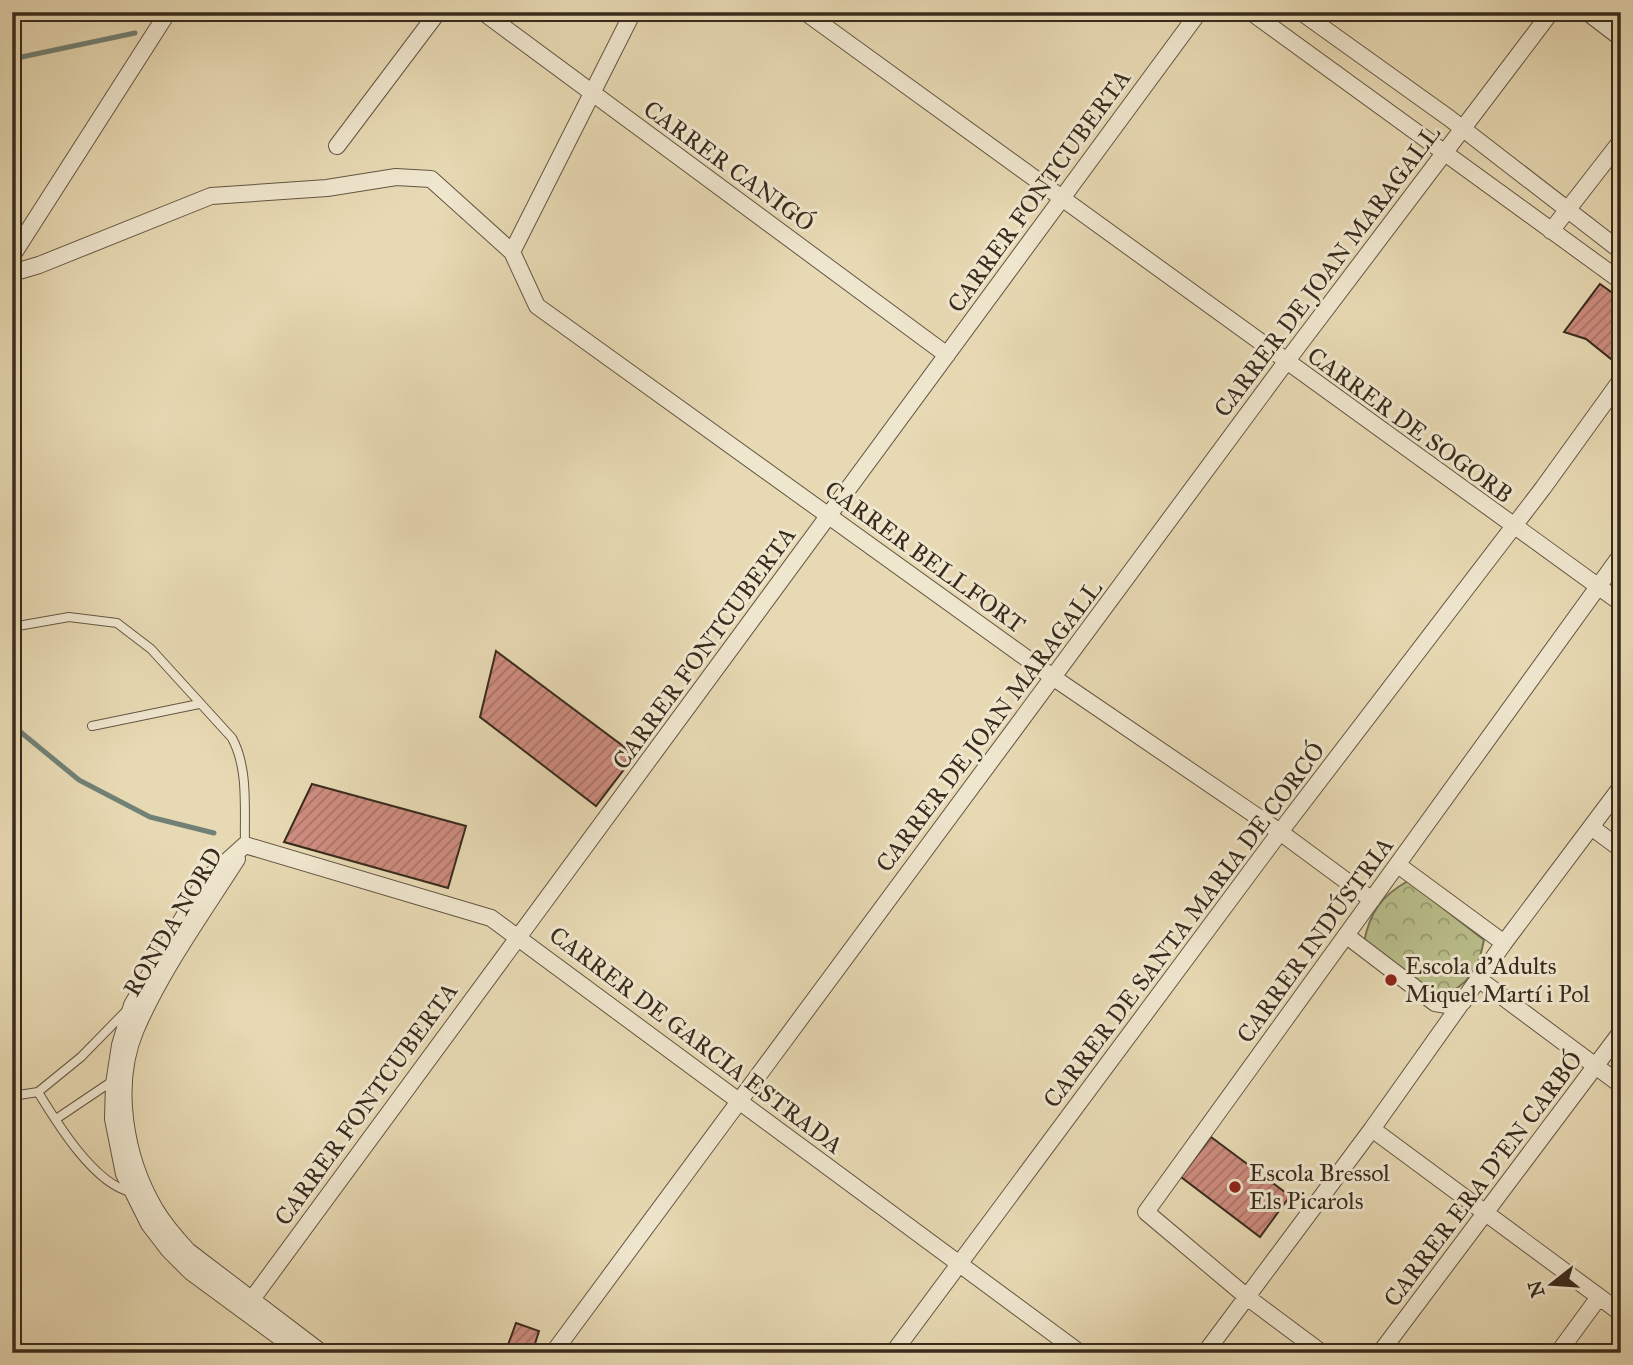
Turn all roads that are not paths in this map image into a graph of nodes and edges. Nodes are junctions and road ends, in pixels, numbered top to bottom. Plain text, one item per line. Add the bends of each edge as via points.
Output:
1 (168, 12) edge
2 (438, 12) edge
3 (483, 12) edge
4 (633, 12) edge
5 (805, 12) edge
6 (1199, 12) edge
7 (1251, 12) edge
8 (1301, 12) edge
9 (1551, 12) edge
10 (1587, 12) edge
11 (1621, 38) edge
12 (591, 93) junction
13 (1463, 129) junction
14 (1621, 141) edge
15 (337, 146) dead end
16 (1444, 153) junction
17 (1062, 199) junction
18 (1568, 211) junction
19 (1551, 231) junction
20 (1621, 251) edge
21 (512, 252) junction
22 (12, 256) edge
23 (12, 273) edge
24 (1621, 281) edge
25 (947, 355) junction
26 (1286, 362) junction
27 (1621, 380) edge
28 (829, 516) junction
29 (1513, 527) junction
30 (1621, 555) edge
31 (1598, 586) junction
32 (1621, 603) edge
33 (12, 627) edge
34 (1054, 678) junction
35 (200, 704) junction
36 (92, 726) dead end
37 (1621, 787) edge
38 (1591, 828) junction
39 (1280, 832) junction
40 (246, 845) junction
41 (1621, 849) edge
42 (1398, 865) junction
43 (1372, 900) junction
44 (519, 936) junction
45 (1347, 936) junction
46 (1504, 943) junction
47 (1480, 980) junction
48 (1463, 1002) junction
49 (132, 1005) junction
50 (1621, 1032) edge
51 (1596, 1067) junction
52 (114, 1080) junction
53 (1621, 1085) edge
54 (38, 1091) junction
55 (12, 1096) edge
56 (739, 1101) junction
57 (56, 1119) junction
58 (1373, 1129) junction
59 (132, 1192) junction
60 (1485, 1213) junction
61 (959, 1264) junction
62 (1247, 1297) junction
63 (1599, 1297) junction
64 (247, 1305) junction
65 (1621, 1313) edge
66 (301, 1353) edge
67 (322, 1353) edge
68 (553, 1353) edge
69 (893, 1353) edge
70 (1080, 1353) edge
71 (1205, 1353) edge
72 (1322, 1353) edge
73 (1380, 1353) edge
74 (1558, 1353) edge

1 - 22 street
2 - 15 street
3 - 12 street, CARRER CANIGÓ
4 - 12 street
5 - 17 street, CARRER DE SOGORB
6 - 17 street, CARRER FONTCUBERTA
7 - 16 street
8 - 13 street
9 - 13 street, CARRER DE JOAN MARAGALL
10 - 11 street
12 - 21 street
12 - 25 street, CARRER CANIGÓ
13 - 16 street, CARRER DE JOAN MARAGALL
13 - 18 street
14 - 18 street
16 - 19 street
16 - 26 street, CARRER DE JOAN MARAGALL
17 - 25 street, CARRER FONTCUBERTA
17 - 26 street, CARRER DE SOGORB
18 - 19 street
18 - 20 street
19 - 24 street
21 - 23 street via 430,179 396,177 327,188 211,196
21 - 28 street, CARRER BELLFORT via 537,306
25 - 28 street, CARRER FONTCUBERTA
26 - 29 street, CARRER DE SOGORB
26 - 34 street, CARRER DE JOAN MARAGALL
27 - 29 street, CARRER DE SANTA MARIA DE CORCÓ
28 - 34 street, CARRER BELLFORT
28 - 44 street, CARRER FONTCUBERTA
29 - 31 street, CARRER DE SOGORB
29 - 39 street, CARRER DE SANTA MARIA DE CORCÓ
30 - 31 street, CARRER INDÚSTRIA
31 - 32 street, CARRER DE SOGORB
31 - 42 street, CARRER INDÚSTRIA
33 - 35 lane via 69,617 117,623 151,649
34 - 39 street, CARRER BELLFORT
34 - 56 street, CARRER DE JOAN MARAGALL
35 - 36 lane
35 - 40 lane via 240,752
37 - 38 street
38 - 41 street
38 - 46 street
39 - 43 street, CARRER BELLFORT
39 - 61 street, CARRER DE SANTA MARIA DE CORCÓ
40 - 44 street, CARRER DE GARCIA ESTRADA via 491,918
40 - 49 street, RONDA NORD via 204,882
40 - 64 street, RONDA NORD via 136,1030 124,1105 134,1161 155,1209 188,1251
42 - 43 street, CARRER INDÚSTRIA
42 - 46 street
43 - 45 street, CARRER INDÚSTRIA
44 - 56 street, CARRER DE GARCIA ESTRADA
44 - 64 street, CARRER FONTCUBERTA
45 - 48 street via 1435,1003
45 - 62 street, CARRER INDÚSTRIA via 1146,1212
46 - 47 street
47 - 48 street
47 - 51 street
48 - 58 street
49 - 52 street, RONDA NORD
49 - 54 lane via 81,1057
50 - 51 street, CARRER ERA D'EN CARBÓ
51 - 53 street
51 - 60 street, CARRER ERA D'EN CARBÓ
52 - 57 lane
52 - 59 street, RONDA NORD via 113,1119
54 - 55 lane
54 - 57 lane
56 - 61 street, CARRER DE GARCIA ESTRADA
56 - 68 street, CARRER DE JOAN MARAGALL
57 - 59 lane via 108,1182
58 - 60 street
58 - 62 street
59 - 64 street, RONDA NORD via 149,1224 191,1272
60 - 63 street
60 - 73 street, CARRER ERA D'EN CARBÓ
61 - 69 street, CARRER DE SANTA MARIA DE CORCÓ
61 - 70 street, CARRER DE GARCIA ESTRADA
62 - 71 street
62 - 72 street
63 - 65 street
63 - 74 street
64 - 66 street, RONDA NORD
64 - 67 street, RONDA NORD

